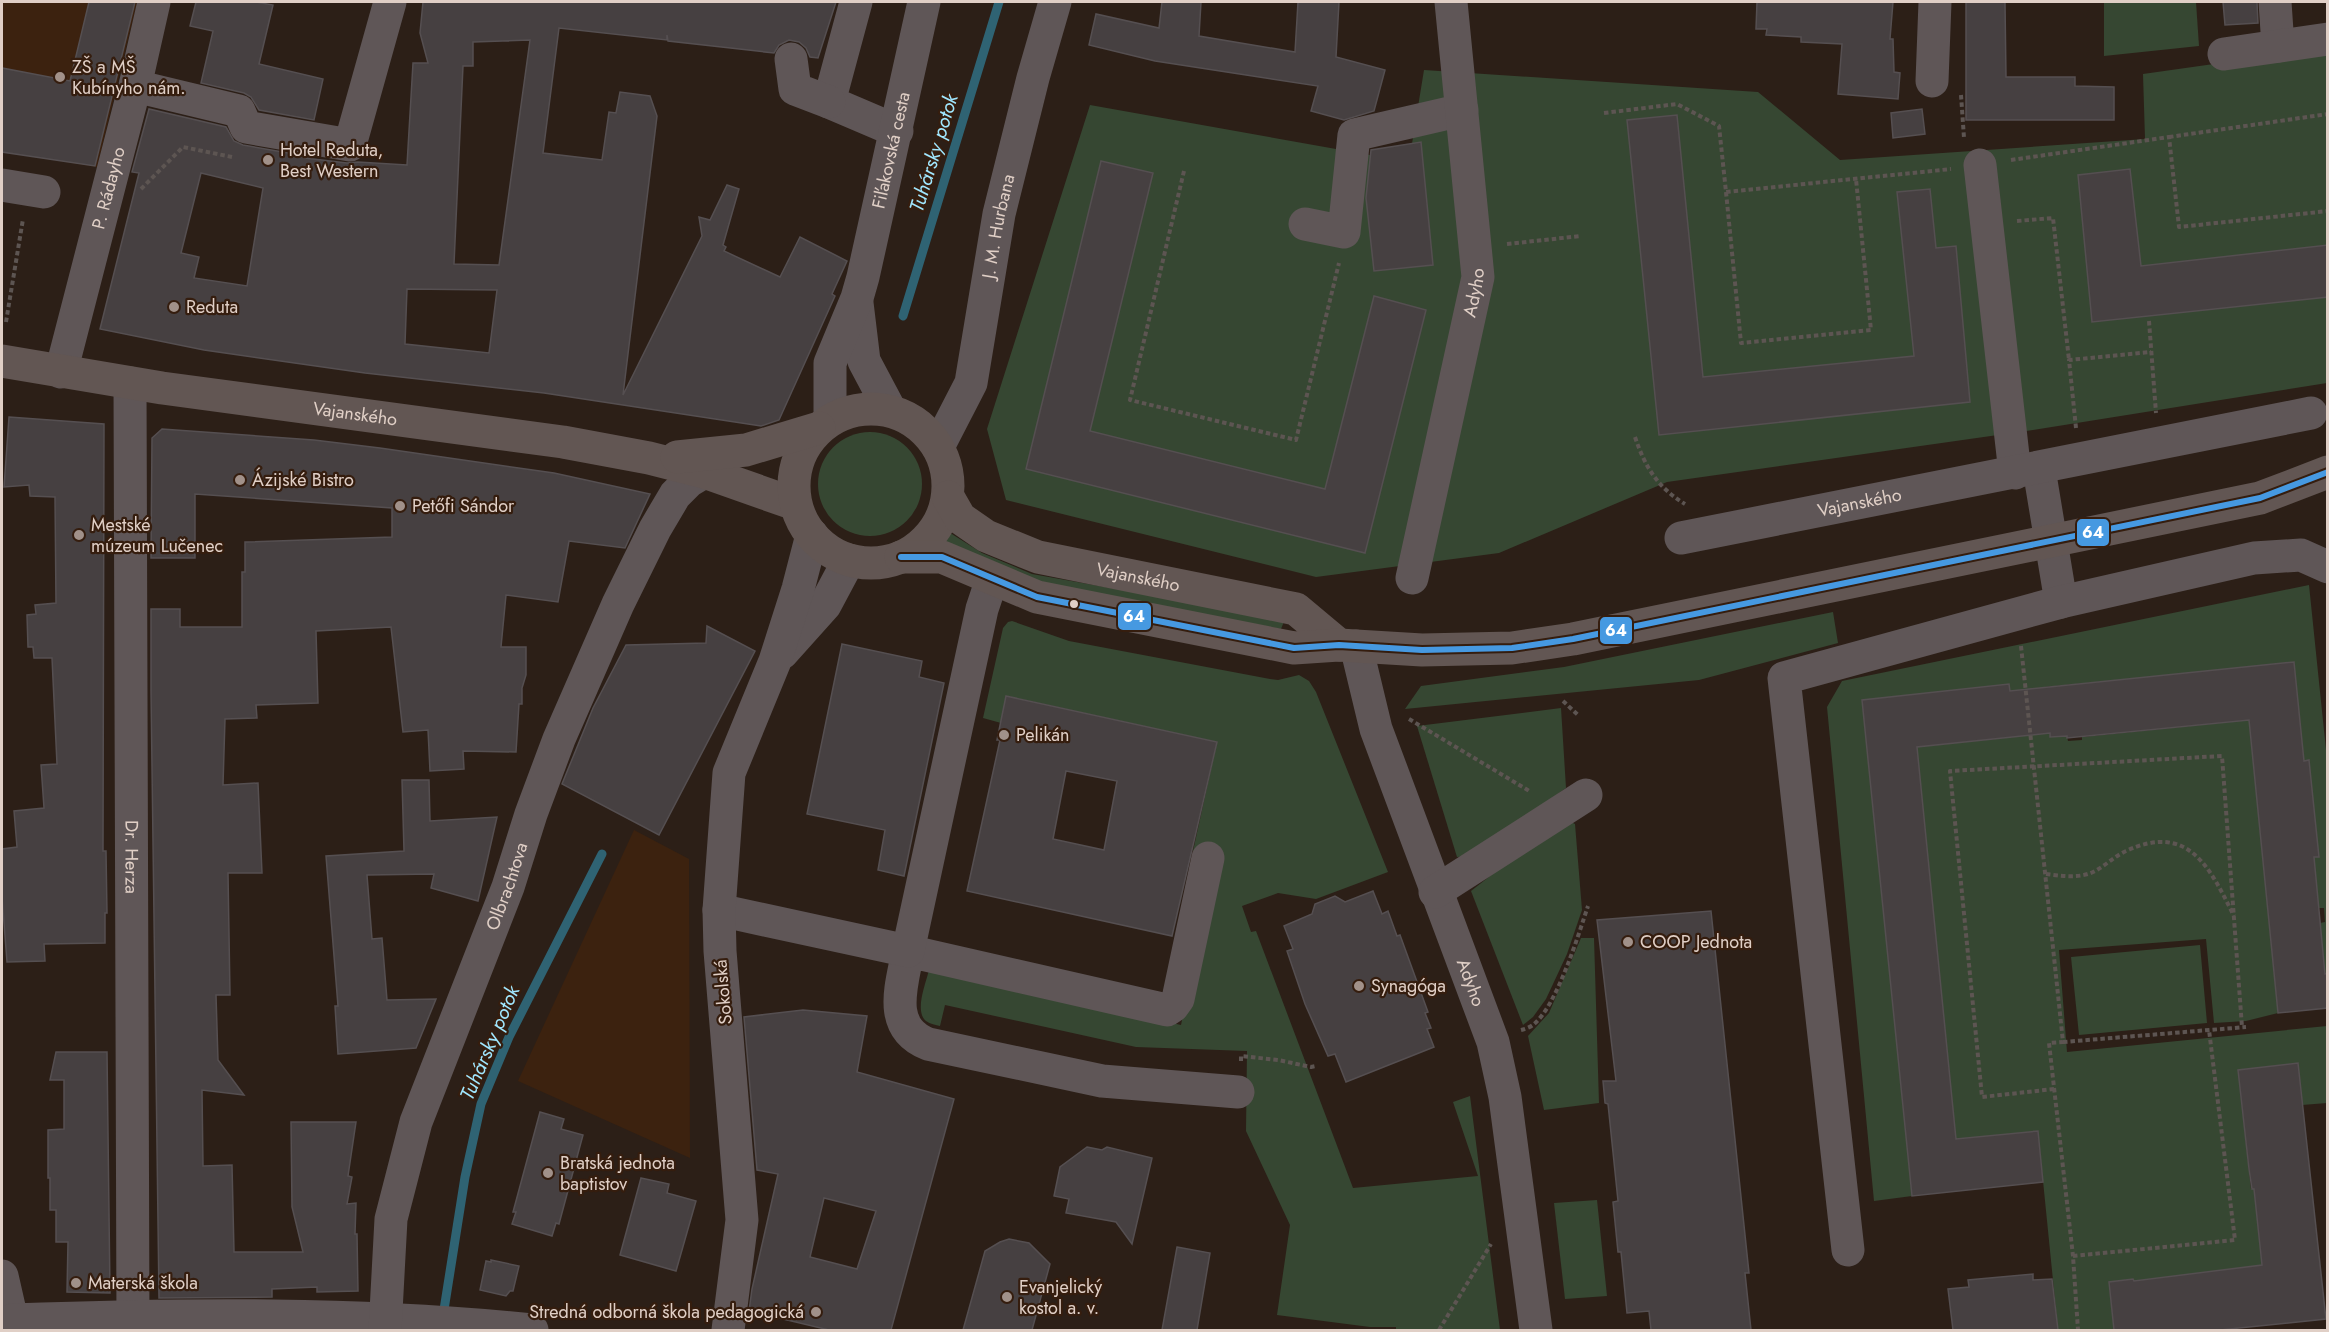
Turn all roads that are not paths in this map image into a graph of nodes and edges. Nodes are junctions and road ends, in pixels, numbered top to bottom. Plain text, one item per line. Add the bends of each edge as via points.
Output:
1 (153, 2) edge
2 (390, 2) edge
3 (856, 2) edge
4 (924, 2) edge
5 (1055, 2) edge
6 (1451, 2) edge
7 (1935, 2) edge
8 (2275, 2) edge
9 (2328, 39) edge
10 (2278, 46) junction
11 (2224, 54) dead end
12 (790, 59) dead end
13 (135, 86) junction
14 (1947, 86) road end
15 (829, 102) junction
16 (1462, 110) junction
17 (897, 131) junction
18 (1972, 155) road end
19 (1305, 224) dead end
20 (857, 298) junction
21 (2, 361) edge
22 (61, 372) junction
23 (130, 382) junction
24 (890, 410) junction
25 (2311, 413) dead end
26 (824, 424) junction
27 (938, 447) junction
28 (649, 458) junction
29 (2027, 471) junction
30 (704, 472) junction
31 (2328, 472) edge
32 (948, 496) junction
33 (795, 504) junction
34 (812, 536) junction
35 (1681, 538) dead end
36 (2051, 539) junction
37 (901, 557) junction
38 (849, 560) junction
39 (2328, 567) edge
40 (1412, 578) dead end
41 (992, 579) junction
42 (2061, 602) junction
43 (1348, 646) junction
44 (775, 661) junction
45 (1574, 803) road end
46 (1208, 858) dead end
47 (1436, 892) junction
48 (719, 910) junction
49 (909, 951) junction
50 (1238, 1092) dead end
51 (1848, 1250) dead end
52 (2, 1276) edge
53 (133, 1323) edge
54 (388, 1323) edge
55 (10, 1325) edge
56 (532, 1330) edge
57 (728, 1330) edge
58 (1536, 1330) edge

1 - 13 street, P. Rádayho
2 - 13 street via 350,145 246,127 239,111
3 - 15 street
4 - 17 street, Fiľakovská cesta
5 - 27 street, J. M. Hurbana via 999,214 971,383
6 - 16 street, Adyho
7 - 14 street
8 - 10 street
9 - 10 street
10 - 11 street
12 - 15 street via 795,89
13 - 22 street, P. Rádayho
15 - 17 street
16 - 19 street via 1354,135 1344,232
16 - 40 street, Adyho via 1478,277
17 - 20 street, Fiľakovská cesta
18 - 29 street
20 - 24 street, Fiľakovská cesta via 864,361
20 - 26 street, Fiľakovská cesta via 830,363
21 - 22 main road, Vajanského
22 - 23 main road, Vajanského
23 - 28 main road, Vajanského via 563,442
23 - 53 street, Dr. Herza
24 - 26 main road, Vajanského via 854,410
24 - 27 main road, Vajanského via 918,423
25 - 29 street, Vajanského
26 - 28 main road, Vajanského via 746,450
26 - 33 main road, Vajanského via 806,444 797,462
27 - 32 main road, Vajanského via 945,462
28 - 30 main road, Vajanského
29 - 35 street, Vajanského
29 - 36 street
30 - 33 main road, Vajanského
30 - 54 street, Olbrachtova via 675,495 618,604 559,739 508,887 416,1122 391,1219
31 - 36 main road, Vajanského via 2260,498
32 - 37 main road, Vajanského via 933,533
32 - 43 main road, Vajanského via 960,518 986,536 1038,557 1296,609
33 - 34 main road, Vajanského
34 - 38 main road, Vajanského
34 - 44 street, Sokolská
36 - 42 street
36 - 43 main road, Vajanského via 1512,648 1422,650
37 - 38 main road, Vajanského via 881,563
37 - 41 main road, Vajanského via 942,557
38 - 44 street, Sokolská via 825,605
39 - 42 street via 2301,555 2254,558
41 - 43 main road, Vajanského via 1037,597 1171,625 1294,648
41 - 49 street via 982,609
42 - 51 street via 1784,678
43 - 47 street, Adyho
44 - 48 street, Sokolská via 729,773
45 - 47 street
46 - 49 street via 1178,999 1167,1010
47 - 58 street, Adyho via 1493,1042
48 - 49 street
48 - 57 street, Sokolská via 742,1220
49 - 50 street via 899,1001 906,1027 918,1040 1102,1081
52 - 55 street
53 - 54 street
53 - 55 street
54 - 56 street via 465,1323

